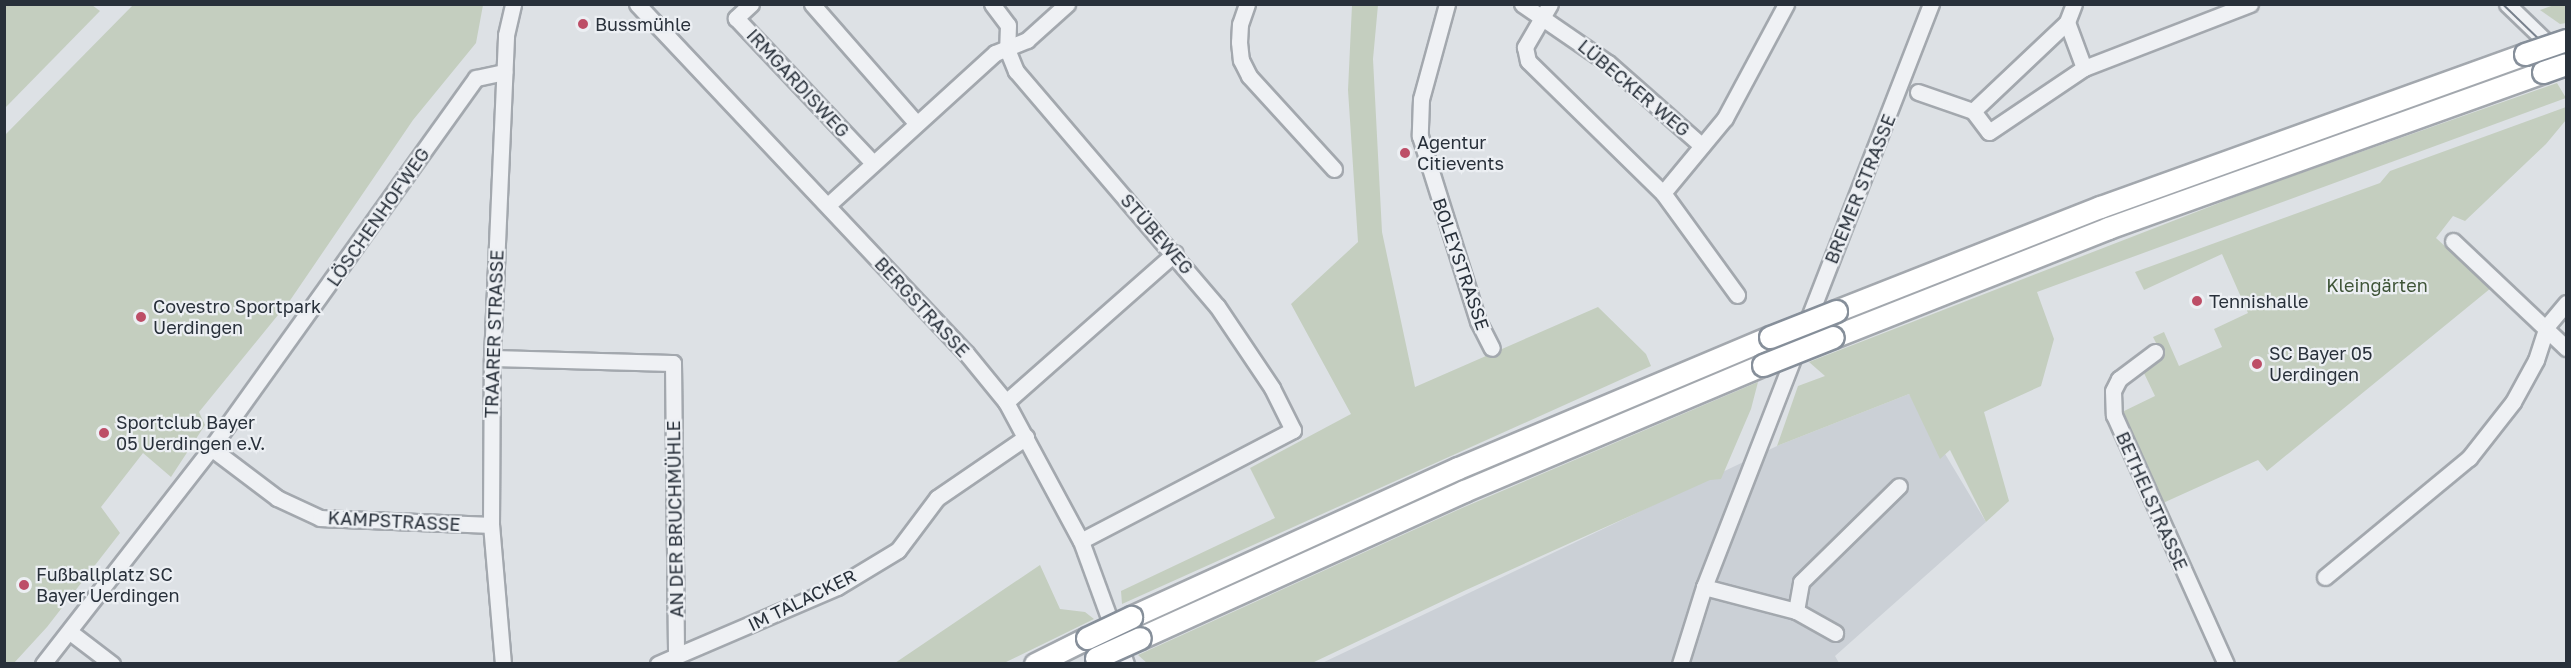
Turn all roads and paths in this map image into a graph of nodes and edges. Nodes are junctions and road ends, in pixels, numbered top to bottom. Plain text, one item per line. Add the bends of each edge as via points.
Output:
1 (513, 4) edge
2 (637, 4) edge
3 (751, 4) edge
4 (812, 4) edge
5 (992, 4) edge
6 (1067, 4) edge
7 (1247, 4) edge
8 (1447, 4) edge
9 (1522, 4) edge
10 (1786, 4) edge
11 (1931, 4) edge
12 (2074, 4) edge
13 (2250, 4) edge
14 (2507, 4) edge
15 (1547, 11) edge
16 (2067, 22) junction
17 (2566, 40) edge
18 (1007, 49) junction
19 (2566, 62) edge
20 (2084, 68) junction
21 (504, 72) junction
22 (1918, 92) dead end
23 (1973, 111) junction
24 (916, 123) junction
25 (1702, 146) junction
26 (873, 163) junction
27 (1334, 168) dead end
28 (1663, 193) junction
29 (828, 206) junction
30 (2453, 242) dead end
31 (1174, 253) junction
32 (1737, 295) dead end
33 (2566, 303) edge
34 (2547, 327) junction
35 (1492, 348) dead end
36 (2566, 348) edge
37 (2156, 351) dead end
38 (492, 358) junction
39 (1006, 402) junction
40 (1026, 437) junction
41 (211, 448) junction
42 (1899, 486) dead end
43 (491, 525) junction
44 (1081, 541) junction
45 (2325, 577) dead end
46 (1704, 587) junction
47 (1796, 612) junction
48 (70, 632) junction
49 (1835, 633) dead end
50 (676, 656) junction
51 (1091, 661) edge
52 (43, 663) edge
53 (112, 663) edge
54 (503, 663) edge
55 (658, 663) edge
56 (1035, 663) edge
57 (1126, 663) edge
58 (1680, 663) edge
59 (2226, 663) edge

1 - 21 street, TRAARER STRASSE
2 - 29 street, BERGSTRASSE
3 - 26 street, IRMGARDISWEG via 736,18
4 - 24 street
5 - 18 street, STÜBEWEG via 1010,31
6 - 18 street via 1027,40
7 - 27 street via 1239,42 1241,60 1249,76
8 - 35 street, BOLEYSTRASSE via 1421,99 1420,136 1478,321
9 - 15 street, LÜBECKER WEG
10 - 25 street via 1745,85
11 - 46 street, BREMER STRASSE
12 - 16 street
13 - 20 street
14 - 19 street
15 - 25 street, LÜBECKER WEG
15 - 28 street via 1525,47 1528,61
16 - 20 street
16 - 23 street
17 - 56 highway, bridge via 2100,207 1770,337 1410,489
18 - 24 street via 995,53
18 - 31 street, STÜBEWEG via 1016,71
19 - 51 highway, bridge via 2119,224 1764,365 1464,490
20 - 23 street via 1989,132
21 - 38 street, TRAARER STRASSE
21 - 41 street, LÖSCHENHOFWEG via 476,78
22 - 23 street
24 - 26 street
25 - 28 street, LÜBECKER WEG
26 - 29 street
28 - 32 street
29 - 39 street, BERGSTRASSE
30 - 34 street
31 - 39 street
31 - 44 street, STÜBEWEG via 1251,354 1293,430
33 - 34 street
34 - 36 street
34 - 45 street via 2536,360 2513,402 2469,458
37 - 59 street, BETHELSTRASSE via 2119,379 2113,391 2114,415
38 - 43 street, TRAARER STRASSE
38 - 50 street, AN DER BRUCHMÜHLE via 673,363
39 - 40 street, BERGSTRASSE
40 - 44 street, BERGSTRASSE
40 - 50 street, IM TALACKER via 937,498 898,549 837,587
41 - 43 street, KAMPSTRASSE via 277,498 320,518
41 - 48 street, LÖSCHENHOFWEG
42 - 47 street via 1801,582
43 - 54 street, TRAARER STRASSE
44 - 57 street, BERGSTRASSE
46 - 47 street
46 - 58 street, BREMER STRASSE
47 - 49 street
48 - 52 street, LÖSCHENHOFWEG
48 - 53 street
50 - 55 street

